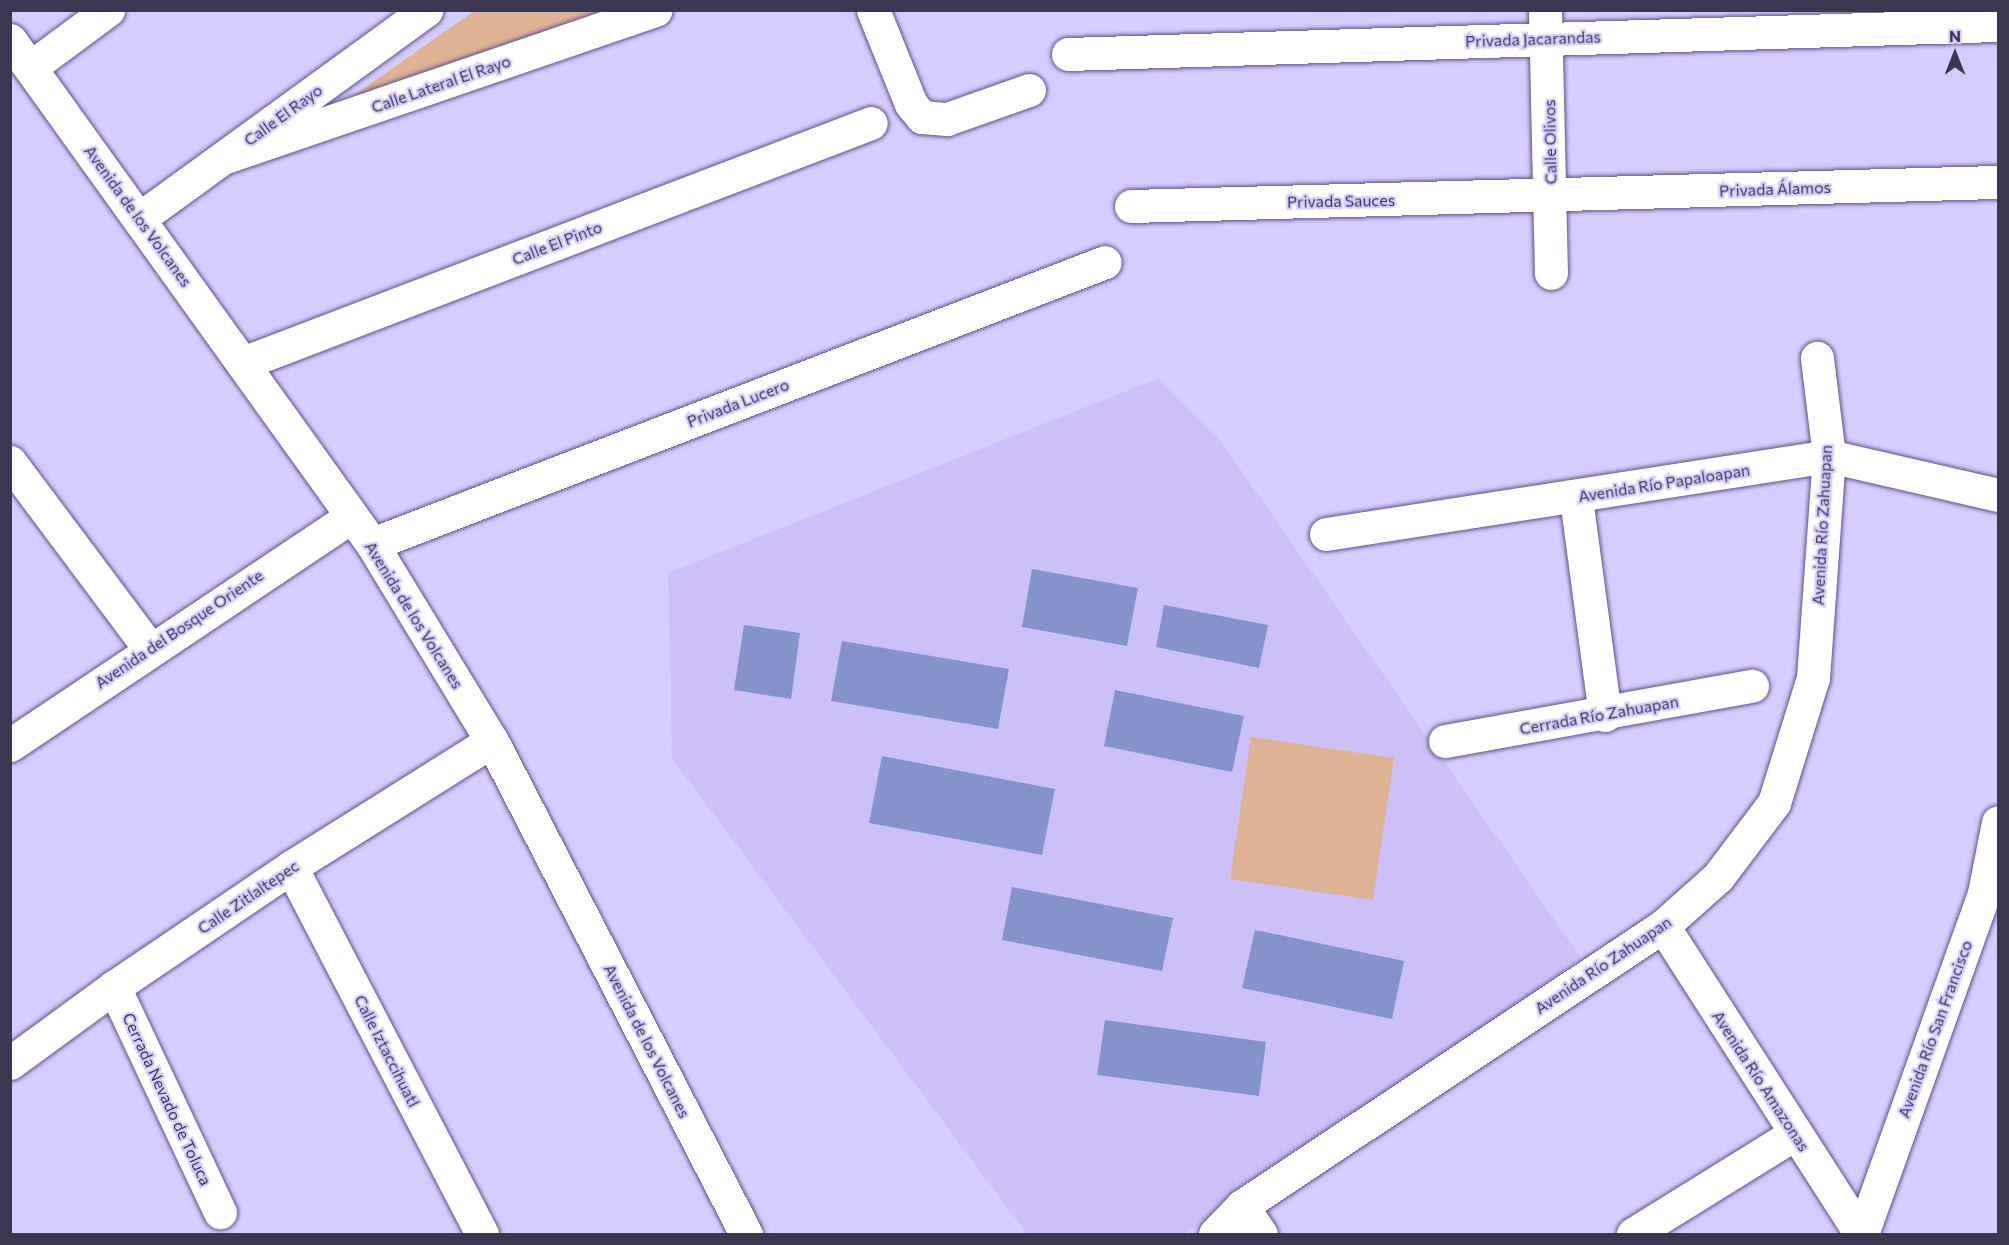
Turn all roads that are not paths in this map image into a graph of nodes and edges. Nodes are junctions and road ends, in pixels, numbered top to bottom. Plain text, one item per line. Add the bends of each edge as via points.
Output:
1 (108, 10) edge
2 (426, 10) edge
3 (656, 10) edge
4 (873, 10) edge
5 (1546, 25) edge
6 (1998, 25) edge
7 (10, 40) edge
8 (1068, 54) dead end
9 (31, 67) junction
10 (1029, 90) dead end
11 (870, 123) dead end
12 (226, 156) junction
13 (1998, 182) edge
14 (1551, 195) junction
15 (1131, 206) dead end
16 (140, 218) junction
17 (1105, 262) dead end
18 (1551, 273) dead end
19 (1817, 358) dead end
20 (243, 363) junction
21 (1829, 456) junction
22 (10, 462) edge
23 (1998, 495) edge
24 (1576, 498) junction
25 (350, 517) junction
26 (1326, 534) dead end
27 (372, 544) junction
28 (150, 649) junction
29 (1752, 686) dead end
30 (1605, 715) junction
31 (492, 741) junction
32 (1445, 741) dead end
33 (10, 745) edge
34 (1998, 822) edge
35 (291, 867) junction
36 (1663, 926) junction
37 (114, 987) junction
38 (10, 1063) edge
39 (1794, 1134) junction
40 (1242, 1206) junction
41 (220, 1212) dead end
42 (482, 1234) edge
43 (746, 1234) edge
44 (1215, 1234) edge
45 (1261, 1234) edge
46 (1633, 1234) edge
47 (1862, 1234) edge

1 - 9 street
2 - 12 street, Calle El Rayo
3 - 12 street, Calle Lateral El Rayo
4 - 10 street via 911,104 922,117 947,119
5 - 6 street, Privada Jacarandas
5 - 8 street, Privada Jacarandas
5 - 14 street, Calle Olivos
7 - 9 street, Avenida de los Volcanes
9 - 16 street, Avenida de los Volcanes
11 - 20 street, Calle El Pinto
12 - 16 street, Calle El Rayo
13 - 14 street, Privada Álamos
14 - 15 street, Privada Sauces
14 - 18 street, Calle Olivos
16 - 20 street, Avenida de los Volcanes
17 - 27 street, Privada Lucero
19 - 21 street, Avenida Río Zahuapan
20 - 25 street, Avenida de los Volcanes
21 - 23 street, Avenida Río Papaloapan
21 - 24 street, Avenida Río Papaloapan
21 - 36 street, Avenida Río Zahuapan via 1813,678 1774,804 1718,877
22 - 28 street
24 - 26 street, Avenida Río Papaloapan
24 - 30 street
25 - 27 street, Avenida de los Volcanes
25 - 28 street, Avenida del Bosque Oriente
27 - 31 street, Avenida de los Volcanes
28 - 33 street, Avenida del Bosque Oriente
29 - 30 street, Cerrada Río Zahuapan
30 - 32 street, Cerrada Río Zahuapan
31 - 35 street, Calle Zitlaltepec
31 - 43 street, Avenida de los Volcanes
34 - 47 street, Avenida Río San Francisco via 1984,893
35 - 37 street, Calle Zitlaltepec
35 - 42 street, Calle Iztaccihuatl
36 - 39 street, Avenida Río Amazonas
36 - 40 street, Avenida Río Zahuapan
37 - 38 street, Calle Zitlaltepec
37 - 41 street, Cerrada Nevado de Toluca
39 - 46 street
39 - 47 street, Avenida Río Amazonas
40 - 44 street, Avenida Río Zahuapan
40 - 45 street

